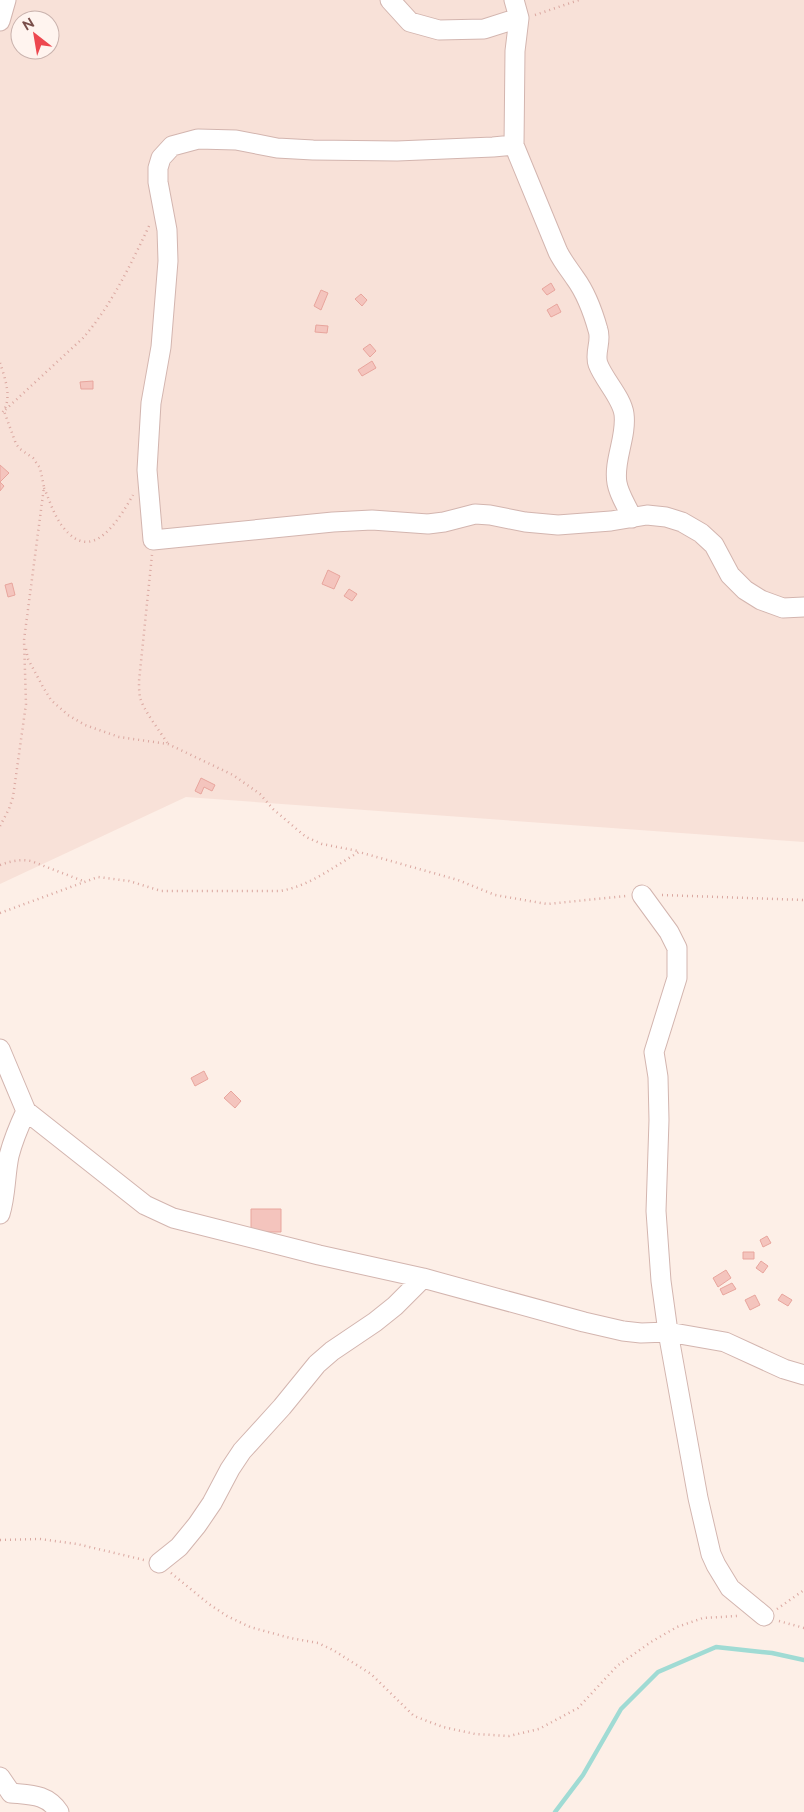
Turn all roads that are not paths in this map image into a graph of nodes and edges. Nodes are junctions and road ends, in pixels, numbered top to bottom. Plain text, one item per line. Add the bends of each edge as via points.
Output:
1 (6, 0) edge
2 (390, 0) edge
3 (514, 0) edge
4 (519, 18) junction
5 (0, 21) edge
6 (514, 145) junction
7 (632, 518) junction
8 (804, 608) edge
9 (642, 895) road end
10 (0, 1049) edge
11 (26, 1111) junction
12 (0, 1214) edge
13 (423, 1278) junction
14 (668, 1332) junction
15 (804, 1375) edge
16 (159, 1563) road end
17 (764, 1616) road end
18 (0, 1777) edge
19 (59, 1812) edge

1 - 5 street
2 - 4 street via 410,22 439,30 484,29
3 - 4 street
4 - 6 street via 515,51
6 - 7 street via 558,252 595,318 599,333 597,360 625,416 617,481
6 - 7 street via 397,151 313,150 277,148 236,140 198,139 172,146 161,158 158,168 168,261 161,347 151,404 147,470 153,540 352,521 428,524 476,514 558,525
7 - 8 street via 666,517 682,522 714,545 730,575 745,590 783,608
9 - 14 street via 677,948 677,978 654,1052 659,1102 656,1211
10 - 11 street
11 - 12 street via 10,1155
11 - 13 street via 137,1199 173,1218
13 - 14 street via 623,1331
13 - 16 street via 395,1306 317,1364 242,1451 197,1525 179,1547
14 - 15 street via 725,1342
14 - 17 street via 711,1554 730,1588
18 - 19 street via 11,1793 44,1798

